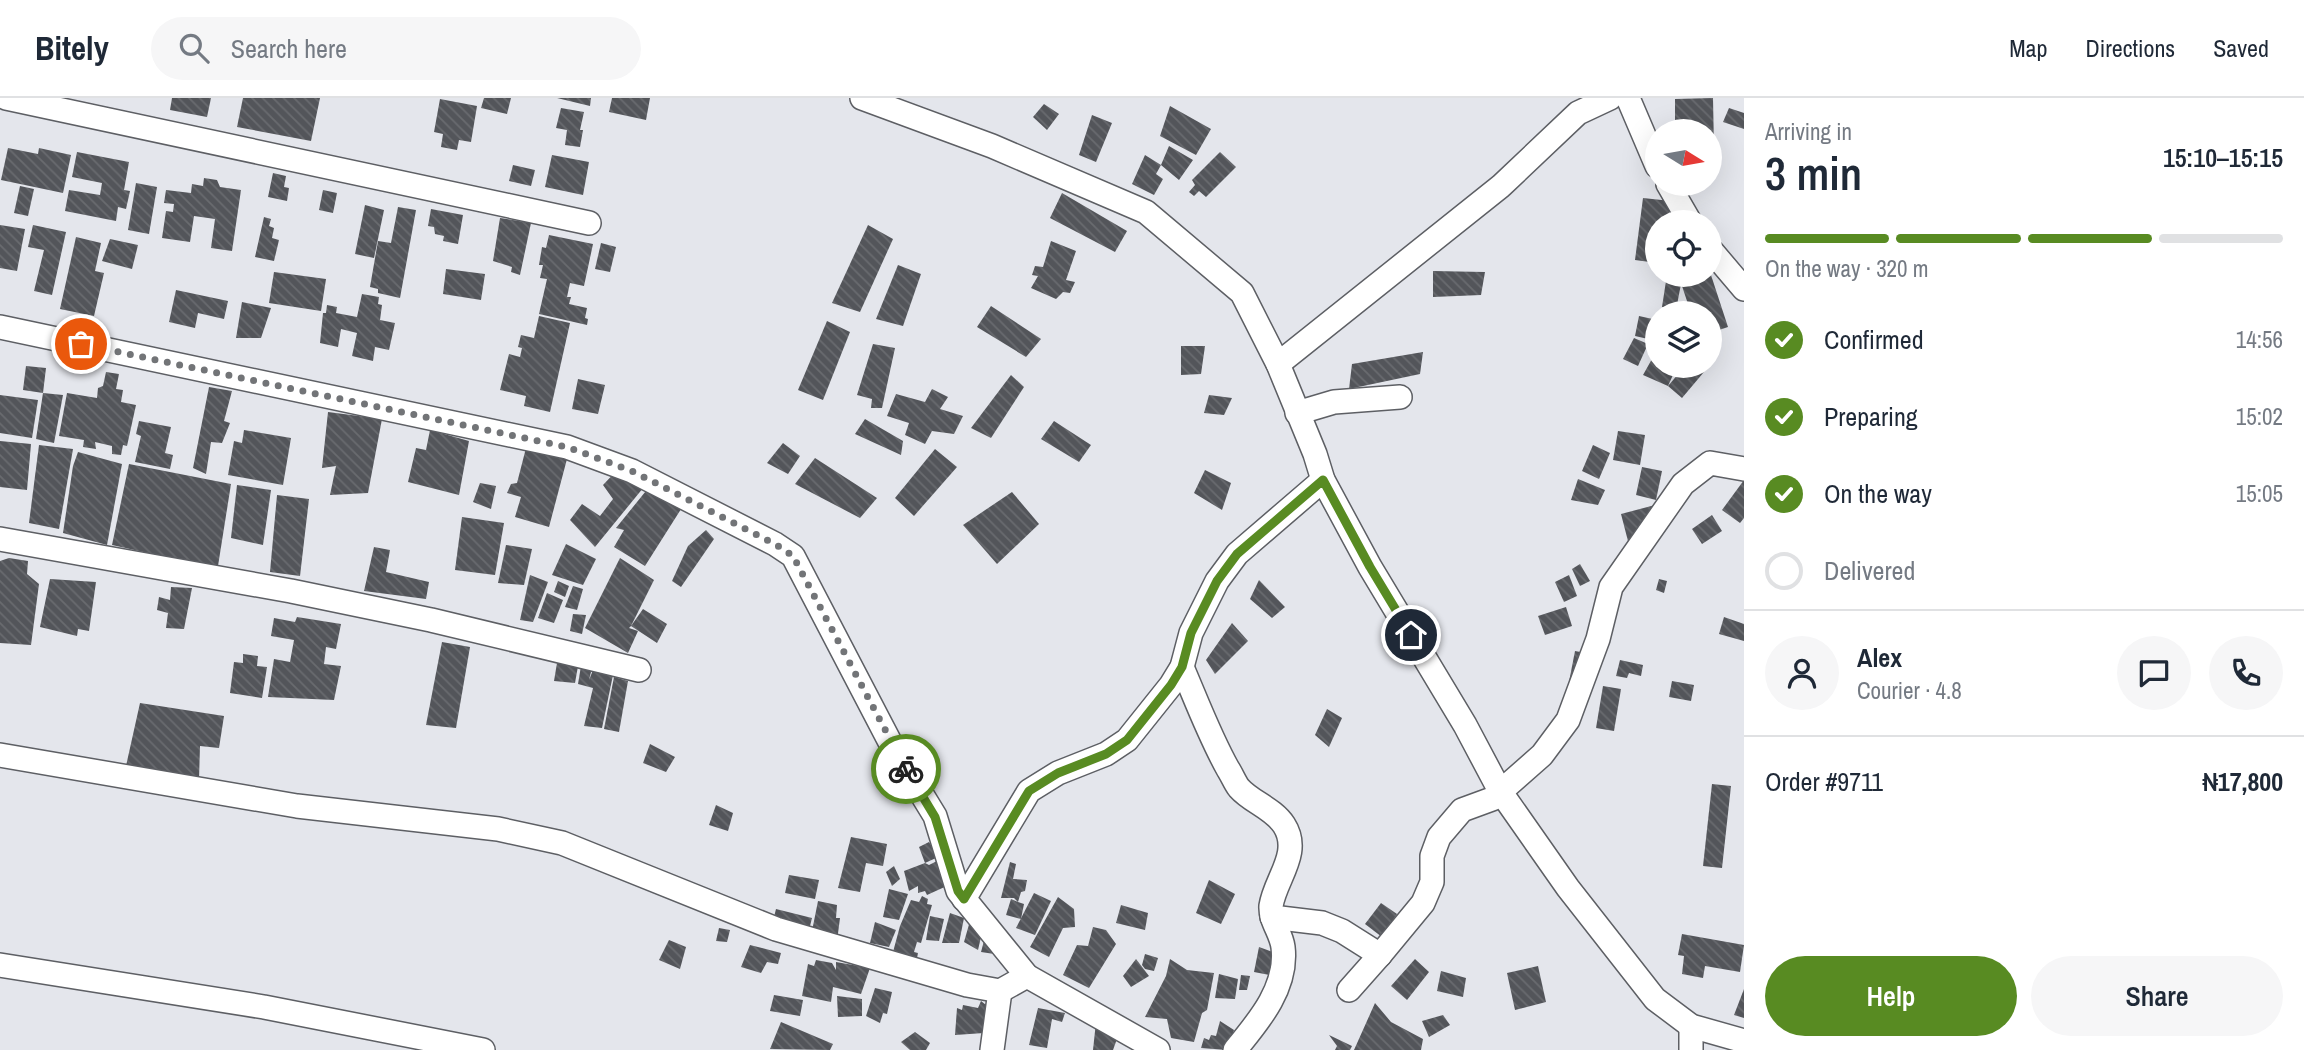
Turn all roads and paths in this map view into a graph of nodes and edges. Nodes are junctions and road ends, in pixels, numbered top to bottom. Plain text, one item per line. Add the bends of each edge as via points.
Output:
1 (6, 98) edge
2 (1610, 98) edge
3 (1628, 98) edge
4 (868, 99) edge
5 (1645, 138) edge
6 (589, 223) dead end
7 (1722, 262) edge
8 (1744, 289) edge
9 (0, 327) edge
10 (1278, 364) junction
11 (1400, 397) dead end
12 (1297, 413) junction
13 (1744, 469) edge
14 (1323, 480) junction
15 (0, 539) edge
16 (1182, 667) junction
17 (639, 670) dead end
18 (0, 755) edge
19 (1500, 791) junction
20 (964, 899) junction
21 (1272, 918) junction
22 (1380, 955) junction
23 (0, 965) edge
24 (1027, 976) junction
25 (1349, 990) dead end
26 (1000, 991) junction
27 (1691, 1026) junction
28 (1744, 1041) edge
29 (483, 1050) edge
30 (992, 1050) edge
31 (1158, 1050) edge
32 (1235, 1050) edge
33 (1691, 1050) edge

1 - 6 street
2 - 10 street via 1578,113 1501,186
3 - 5 street
4 - 10 street via 1146,212 1242,293
7 - 8 street
9 - 20 street via 567,447 632,471 775,544 793,556 891,744 935,817
10 - 12 street
11 - 12 street via 1334,402
12 - 14 street
13 - 19 street via 1710,463 1683,484 1611,587 1598,639 1568,720 1542,755
14 - 16 street via 1237,554 1217,581 1191,633
14 - 19 street
15 - 17 street via 291,591
16 - 20 street via 1127,740 1029,791
16 - 21 street via 1239,788 1284,825 1291,846 1271,905
18 - 26 street via 297,806 498,829 562,844 775,929
19 - 22 street via 1492,799 1462,810 1439,837 1432,856 1432,882 1423,903
19 - 27 street via 1626,963 1656,999
20 - 24 street
21 - 22 street via 1322,923
21 - 32 street via 1283,948 1281,970 1273,998
22 - 25 street
23 - 29 street via 264,1007
24 - 26 street
24 - 31 street
26 - 30 street
27 - 28 street
27 - 33 street

